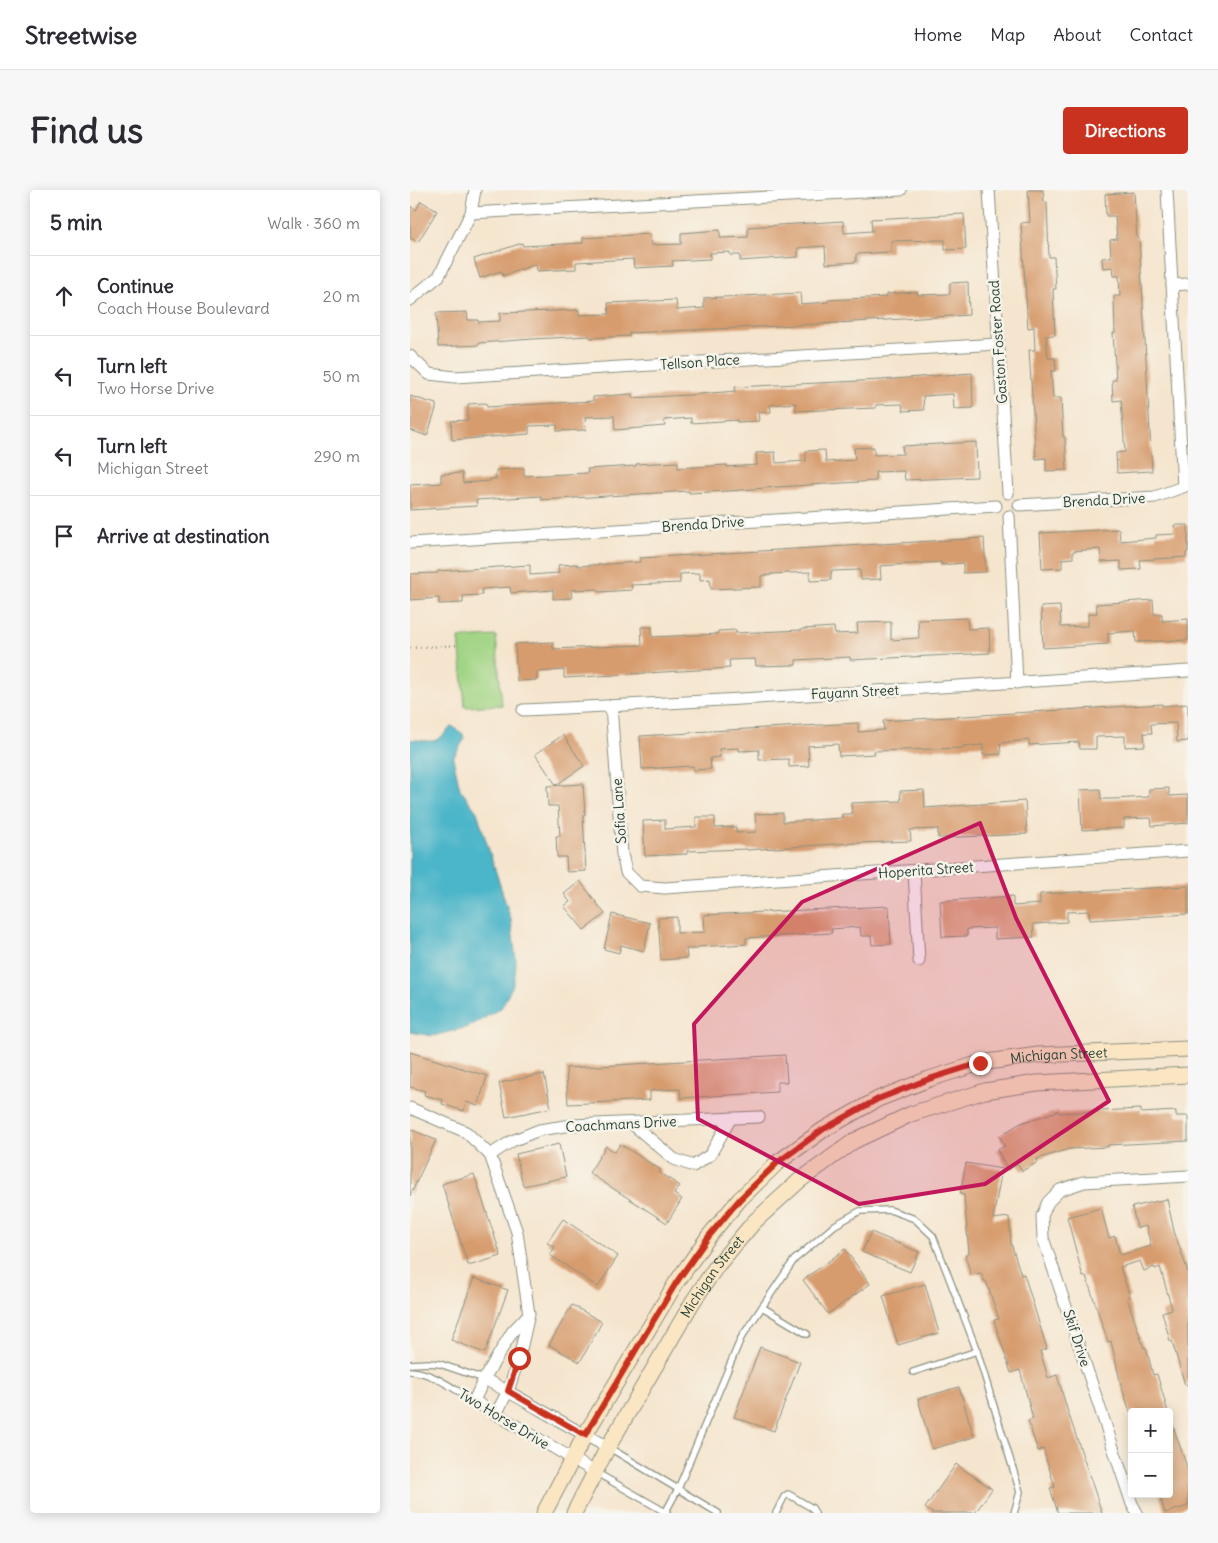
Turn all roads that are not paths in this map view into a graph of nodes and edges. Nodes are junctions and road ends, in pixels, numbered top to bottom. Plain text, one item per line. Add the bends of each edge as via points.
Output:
1 (475, 190) edge
2 (901, 190) edge
3 (989, 190) edge
4 (1167, 190) edge
5 (470, 213) junction
6 (1188, 284) edge
7 (1172, 285) junction
8 (410, 300) edge
9 (997, 344) junction
10 (410, 356) edge
11 (1186, 486) edge
12 (1008, 493) junction
13 (1019, 505) junction
14 (996, 506) junction
15 (1009, 516) junction
16 (410, 542) edge
17 (1188, 671) edge
18 (1017, 683) junction
19 (611, 706) junction
20 (523, 710) dead end
21 (1188, 851) edge
22 (914, 871) junction
23 (665, 888) joint
24 (919, 961) dead end
25 (1188, 1049) edge
26 (1188, 1075) edge
27 (410, 1108) edge
28 (758, 1117) dead end
29 (731, 1118) junction
30 (631, 1123) junction
31 (490, 1155) junction
32 (1188, 1176) edge
33 (762, 1308) junction
34 (529, 1314) junction
35 (807, 1334) dead end
36 (977, 1351) junction
37 (410, 1364) edge
38 (410, 1372) edge
39 (913, 1372) dead end
40 (484, 1379) junction
41 (508, 1391) junction
42 (474, 1401) junction
43 (496, 1414) junction
44 (585, 1435) junction
45 (608, 1447) junction
46 (572, 1459) junction
47 (595, 1472) junction
48 (678, 1489) junction
49 (544, 1513) edge
50 (574, 1513) edge
51 (666, 1513) edge
52 (718, 1513) edge
53 (776, 1513) edge
54 (815, 1513) edge
55 (1014, 1513) edge
56 (1137, 1513) edge

1 - 5 street
2 - 5 street
3 - 9 street, Gaston Foster Road
4 - 7 street
5 - 8 street via 439,276
6 - 7 street
7 - 11 street
9 - 10 street, Tellson Place via 455,377 429,374
9 - 12 street, Gaston Foster Road
11 - 13 street, Brenda Drive via 1155,497
12 - 13 street via 1015,496
12 - 14 street via 998,498
13 - 15 street
14 - 15 street via 999,512
14 - 16 street, Brenda Drive
15 - 18 street
17 - 18 street, Fayann Street
18 - 19 street, Fayann Street
19 - 20 street, Fayann Street
19 - 23 street, Sofia Lane via 626,872 640,886
21 - 22 street, Hoperita Street
22 - 23 street, Hoperita Street
22 - 24 street
25 - 44 street, Michigan Street via 1038,1055 980,1063 878,1099 822,1130 777,1163 740,1199 709,1236 676,1283
26 - 45 street, Michigan Street via 1037,1083 985,1090 911,1114 854,1141 793,1187 754,1222 716,1266
27 - 31 street via 466,1132
28 - 29 street, Coachmans Drive
29 - 30 street, Coachmans Drive
29 - 30 street via 710,1155 693,1166 674,1159
30 - 31 street, Coachmans Drive via 572,1125 540,1130 512,1141
31 - 34 street via 517,1232
32 - 56 street, Skif Drive via 1084,1182 1060,1190 1048,1202 1042,1216 1043,1238
33 - 35 lane
33 - 36 lane via 794,1260 835,1225 860,1211 890,1210 915,1219 933,1236
33 - 48 lane via 741,1338
34 - 40 street via 512,1332
34 - 41 street
36 - 39 lane
36 - 55 lane via 1020,1492
37 - 40 lane, Two Horse Drive via 440,1364
38 - 42 lane, Two Horse Drive via 435,1378
40 - 41 street, Two Horse Drive
40 - 42 street
41 - 43 street
41 - 44 street, Two Horse Drive
42 - 43 street, Two Horse Drive
43 - 46 street, Two Horse Drive
44 - 45 street, Two Horse Drive
44 - 46 street, Michigan Street
45 - 47 street, Michigan Street
45 - 48 lane
46 - 47 street, Two Horse Drive
46 - 49 street, Michigan Street
47 - 50 street, Michigan Street
47 - 51 lane
48 - 51 lane
48 - 52 lane
53 - 54 lane via 788,1494

